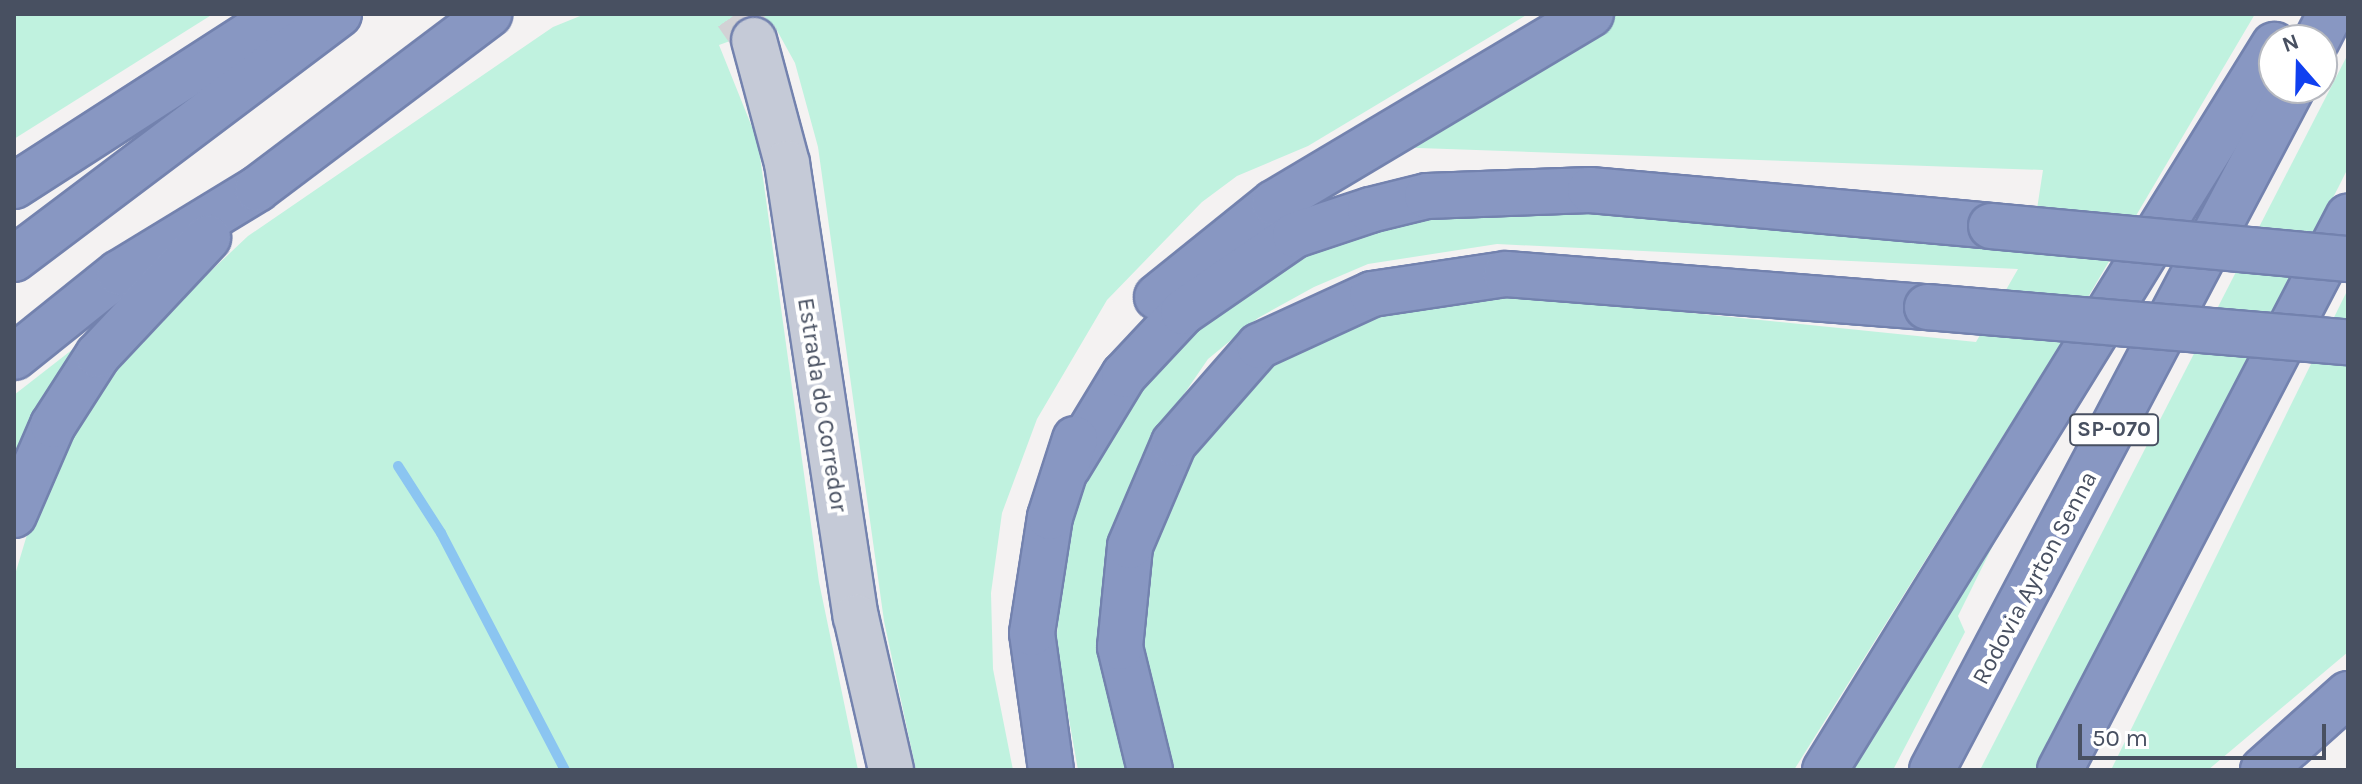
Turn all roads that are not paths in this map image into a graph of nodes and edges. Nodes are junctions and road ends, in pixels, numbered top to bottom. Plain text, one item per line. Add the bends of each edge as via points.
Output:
1 (281, 14) edge
2 (339, 14) edge
3 (489, 14) edge
4 (1591, 14) edge
5 (754, 40) tunnel mouth
6 (2258, 70) edge
7 (2284, 104) edge
8 (14, 186) edge
9 (257, 189) junction
10 (2348, 217) edge
11 (14, 259) edge
12 (2348, 259) edge
13 (2348, 342) edge
14 (14, 357) edge
15 (1068, 467) junction
16 (14, 515) edge
17 (2348, 694) edge
18 (891, 770) edge
19 (1051, 770) edge
20 (1150, 770) edge
21 (1825, 770) edge
22 (1932, 770) edge
23 (2060, 770) edge
24 (2263, 770) edge

1 - 8 highway
2 - 11 highway
3 - 9 highway
4 - 15 highway via 1220,241 1115,342 1087,387
5 - 18 street, Estrada do Corredor via 787,163 856,617
6 - 21 highway
7 - 22 highway, Rodovia Ayrton Senna / SP-070
9 - 14 highway via 119,273
9 - 16 highway via 98,355 53,425
10 - 23 highway
12 - 15 highway, bridge via 1590,190 1427,196 1295,235 1183,312 1124,375
13 - 20 highway, bridge via 1506,274 1372,294 1259,346 1174,443 1130,546 1120,647
15 - 19 highway via 1050,517 1032,633
17 - 24 highway

